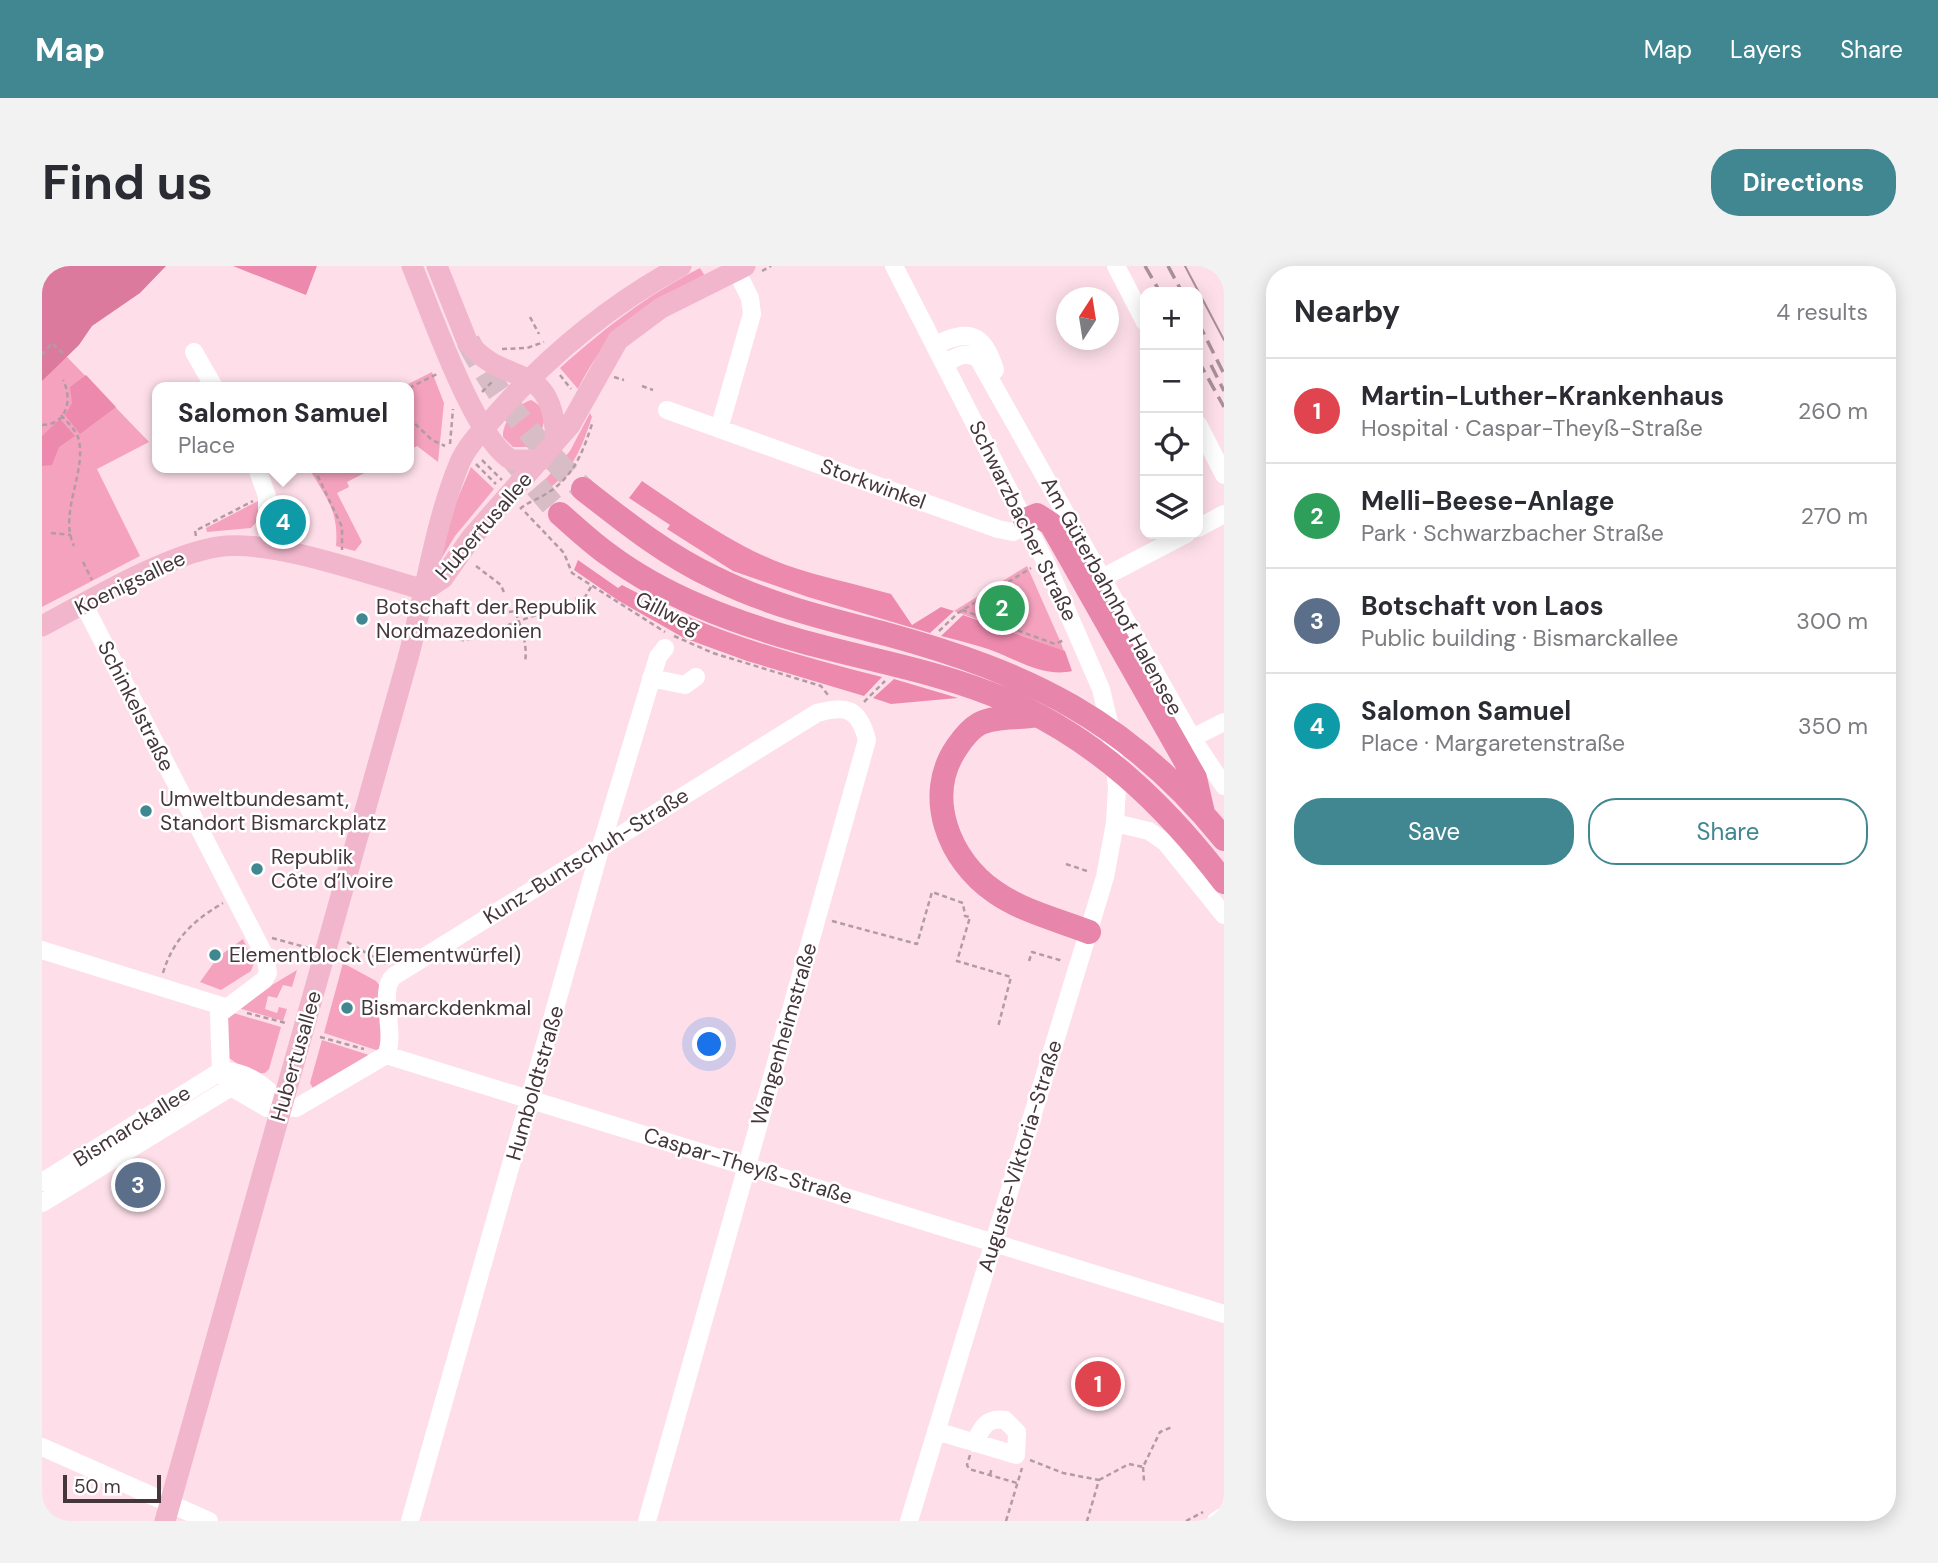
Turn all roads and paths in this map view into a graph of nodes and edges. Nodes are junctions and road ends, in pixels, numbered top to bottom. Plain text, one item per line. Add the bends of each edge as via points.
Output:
1 (412, 266) edge
2 (437, 266) edge
3 (681, 266) edge
4 (894, 266) edge
5 (1116, 266) edge
6 (738, 267) edge
7 (1140, 312) edge
8 (530, 317) dead end
9 (539, 334) dead end
10 (935, 345) junction
11 (194, 352) dead end
12 (531, 352) dead end
13 (42, 355) edge
14 (515, 355) dead end
15 (66, 356) dead end
16 (945, 363) junction
17 (556, 371) dead end
18 (611, 372) dead end
19 (440, 373) dead end
20 (530, 377) junction
21 (614, 377) dead end
22 (63, 380) dead end
23 (495, 380) dead end
24 (624, 380) dead end
25 (607, 381) dead end
26 (211, 382) edge
27 (414, 386) edge
28 (642, 386) dead end
29 (653, 390) dead end
30 (480, 394) dead end
31 (576, 394) dead end
32 (1005, 403) junction
33 (667, 410) dead end
34 (454, 412) dead end
35 (595, 413) dead end
36 (61, 415) junction
37 (414, 423) edge
38 (42, 425) edge
39 (484, 429) junction
40 (719, 429) junction
41 (1203, 434) edge
42 (451, 440) dead end
43 (556, 440) junction
44 (445, 446) dead end
45 (477, 456) dead end
46 (541, 460) junction
47 (473, 462) dead end
48 (259, 473) edge
49 (316, 473) edge
50 (1224, 475) edge
51 (503, 481) dead end
52 (499, 486) dead end
53 (583, 489) tunnel mouth
54 (257, 499) dead end
55 (529, 502) dead end
56 (525, 512) dead end
57 (560, 514) tunnel mouth
58 (1224, 514) edge
59 (1026, 523) junction
60 (1203, 525) edge
61 (51, 533) dead end
62 (71, 535) junction
63 (196, 536) dead end
64 (1176, 539) edge
65 (75, 546) dead end
66 (267, 547) junction
67 (342, 550) dead end
68 (83, 562) dead end
69 (476, 566) dead end
70 (1031, 568) dead end
71 (1102, 578) junction
72 (94, 583) dead end
73 (591, 587) junction
74 (425, 590) junction
75 (505, 595) dead end
76 (575, 599) dead end
77 (84, 605) junction
78 (552, 609) dead end
79 (509, 612) dead end
80 (520, 623) junction
81 (42, 626) edge
82 (435, 631) dead end
83 (1064, 640) dead end
84 (665, 648) dead end
85 (525, 662) dead end
86 (696, 677) dead end
87 (651, 678) junction
88 (828, 695) dead end
89 (868, 697) dead end
90 (858, 707) junction
91 (1038, 715) junction
92 (1224, 722) edge
93 (1192, 738) junction
94 (1224, 786) edge
95 (1116, 788) joint
96 (1203, 813) junction
97 (1115, 823) junction
98 (1224, 839) edge
99 (601, 846) junction
100 (1066, 864) dead end
101 (1090, 872) dead end
102 (1224, 882) edge
103 (226, 901) dead end
104 (1224, 915) edge
105 (828, 920) dead end
106 (1089, 932) junction
107 (265, 936) dead end
108 (347, 942) dead end
109 (309, 948) dead end
110 (42, 950) edge
111 (1029, 961) dead end
112 (1063, 961) dead end
113 (390, 970) dead end
114 (162, 976) dead end
115 (225, 1007) junction
116 (246, 1012) dead end
117 (286, 1023) dead end
118 (998, 1027) dead end
119 (320, 1037) dead end
120 (378, 1053) junction
121 (221, 1071) junction
122 (230, 1087) junction
123 (531, 1099) junction
124 (281, 1106) junction
125 (747, 1166) junction
126 (42, 1182) edge
127 (42, 1203) edge
128 (994, 1241) junction
129 (1224, 1314) edge
130 (1172, 1427) dead end
131 (936, 1431) junction
132 (975, 1443) junction
133 (42, 1447) edge
134 (998, 1458) junction
135 (1064, 1467) dead end
136 (1143, 1467) junction
137 (1063, 1473) junction
138 (990, 1475) junction
139 (1100, 1480) junction
140 (1144, 1481) dead end
141 (1017, 1483) junction
142 (167, 1512) edge
143 (1224, 1516) edge
144 (209, 1521) edge
145 (411, 1521) edge
146 (647, 1521) edge
147 (909, 1521) edge
148 (1006, 1521) edge
149 (1087, 1521) edge
150 (1216, 1521) edge

1 - 39 main road
2 - 20 main road via 475,351 495,366
3 - 20 main road, Hubertusallee via 644,286
4 - 10 street, Schwarzbacher Straße
5 - 7 street
6 - 40 street via 752,314
6 - 43 main road, Hubertusallee via 661,308 626,333 609,352 570,425
8 - 9 path
10 - 16 street, Schwarzbacher Straße
10 - 32 street, Am Güterbahnhof Halensee via 962,335 982,341
11 - 26 street
12 - 14 path via 519,349
13 - 15 path via 52,343
16 - 32 street, Am Güterbahnhof Halensee via 961,355 978,358
16 - 59 street, Schwarzbacher Straße
17 - 31 path
18 - 25 path
19 - 27 path
20 - 39 main road, Hubertusallee
20 - 43 main road via 552,405
21 - 24 path
22 - 36 path via 69,402
23 - 30 path
28 - 29 path
32 - 71 street, Am Güterbahnhof Halensee
33 - 40 street, Storkwinkel
34 - 42 path
35 - 55 path via 572,470 548,493
36 - 38 path
36 - 62 path via 78,435
37 - 44 path
39 - 46 main road via 503,456
39 - 74 main road, Hubertusallee via 466,450 452,484 429,558
40 - 59 street, Storkwinkel via 998,529 1013,533
41 - 50 street
43 - 46 main road, Hubertusallee
45 - 51 path
46 - 74 main road, Hubertusallee via 471,538 443,578
47 - 52 path
48 - 66 street via 267,496
49 - 67 path via 340,520
53 - 96 highway via 645,537 716,579 806,612 986,664 1067,701 1130,743
54 - 63 path via 195,531
56 - 73 path, Gillweg via 564,552 572,573
57 - 91 highway via 609,556 702,607 799,640 958,682
58 - 60 street
59 - 95 street, Schwarzbacher Straße via 1084,647 1107,710
59 - 96 highway via 1037,515 1051,524 1195,778
61 - 62 path
62 - 65 path
64 - 71 street
66 - 74 main road, Koenigsallee
66 - 77 main road, Koenigsallee via 218,547 192,553
68 - 72 path
69 - 75 path via 501,585
70 - 83 path via 960,611 1055,644
71 - 93 street, Am Güterbahnhof Halensee
73 - 76 path via 585,597
73 - 88 path, Gillweg via 670,635 713,653 821,685
74 - 124 main road, Hubertusallee
77 - 81 main road, Koenigsallee
77 - 115 street, Schinkelstraße via 265,956 268,973 264,979
78 - 80 path
79 - 80 path via 515,611
80 - 82 path via 465,641
80 - 85 path
84 - 87 street, Humboldtstraße
86 - 87 street via 685,685
87 - 99 street, Humboldtstraße
89 - 90 path
90 - 99 street, Kunz-Buntschuh-Straße via 817,713
90 - 125 street, Wangenheimstraße via 867,740
91 - 102 highway via 1138,784
91 - 106 highway via 990,720 968,733 951,755 944,772 947,834 960,858 995,893
92 - 93 street
93 - 94 street, Am Güterbahnhof Halensee
95 - 97 street, Auguste-Viktoria-Straße
96 - 98 highway
97 - 104 street via 1149,831 1166,843
97 - 106 street, Auguste-Viktoria-Straße
99 - 120 street, Kunz-Buntschuh-Straße via 391,979 387,987 390,1046
99 - 123 street, Humboldtstraße
100 - 101 path
103 - 114 path via 183,933
105 - 118 path via 917,944 932,892 958,899 965,916 970,917 957,961 1011,977
106 - 128 street, Auguste-Viktoria-Straße
107 - 109 path
108 - 113 path
110 - 115 street
111 - 112 path via 1032,952
115 - 121 street via 218,1018
116 - 117 path
119 - 120 path
120 - 123 street, Caspar-Theyß-Straße
120 - 124 street via 296,1108
121 - 122 street
121 - 124 street via 232,1071 263,1086
121 - 126 street, Bismarckallee
122 - 124 street via 267,1108
122 - 127 street, Bismarckallee
123 - 125 street, Caspar-Theyß-Straße
123 - 145 street, Humboldtstraße
124 - 142 main road, Hubertusallee
125 - 128 street, Caspar-Theyß-Straße
125 - 146 street, Wangenheimstraße
128 - 129 street, Caspar-Theyß-Straße
128 - 131 street, Auguste-Viktoria-Straße
130 - 136 path via 1160,1432
131 - 132 street
131 - 147 street, Auguste-Viktoria-Straße
132 - 134 street
132 - 134 street via 990,1420 1004,1419 1017,1432 1016,1455
132 - 138 path via 967,1467
133 - 142 street
134 - 138 path
135 - 137 path
136 - 139 path via 1129,1464
136 - 140 path
137 - 139 path
137 - 141 path via 1025,1457
138 - 141 path
139 - 149 path
141 - 148 path
142 - 144 street
143 - 150 street

